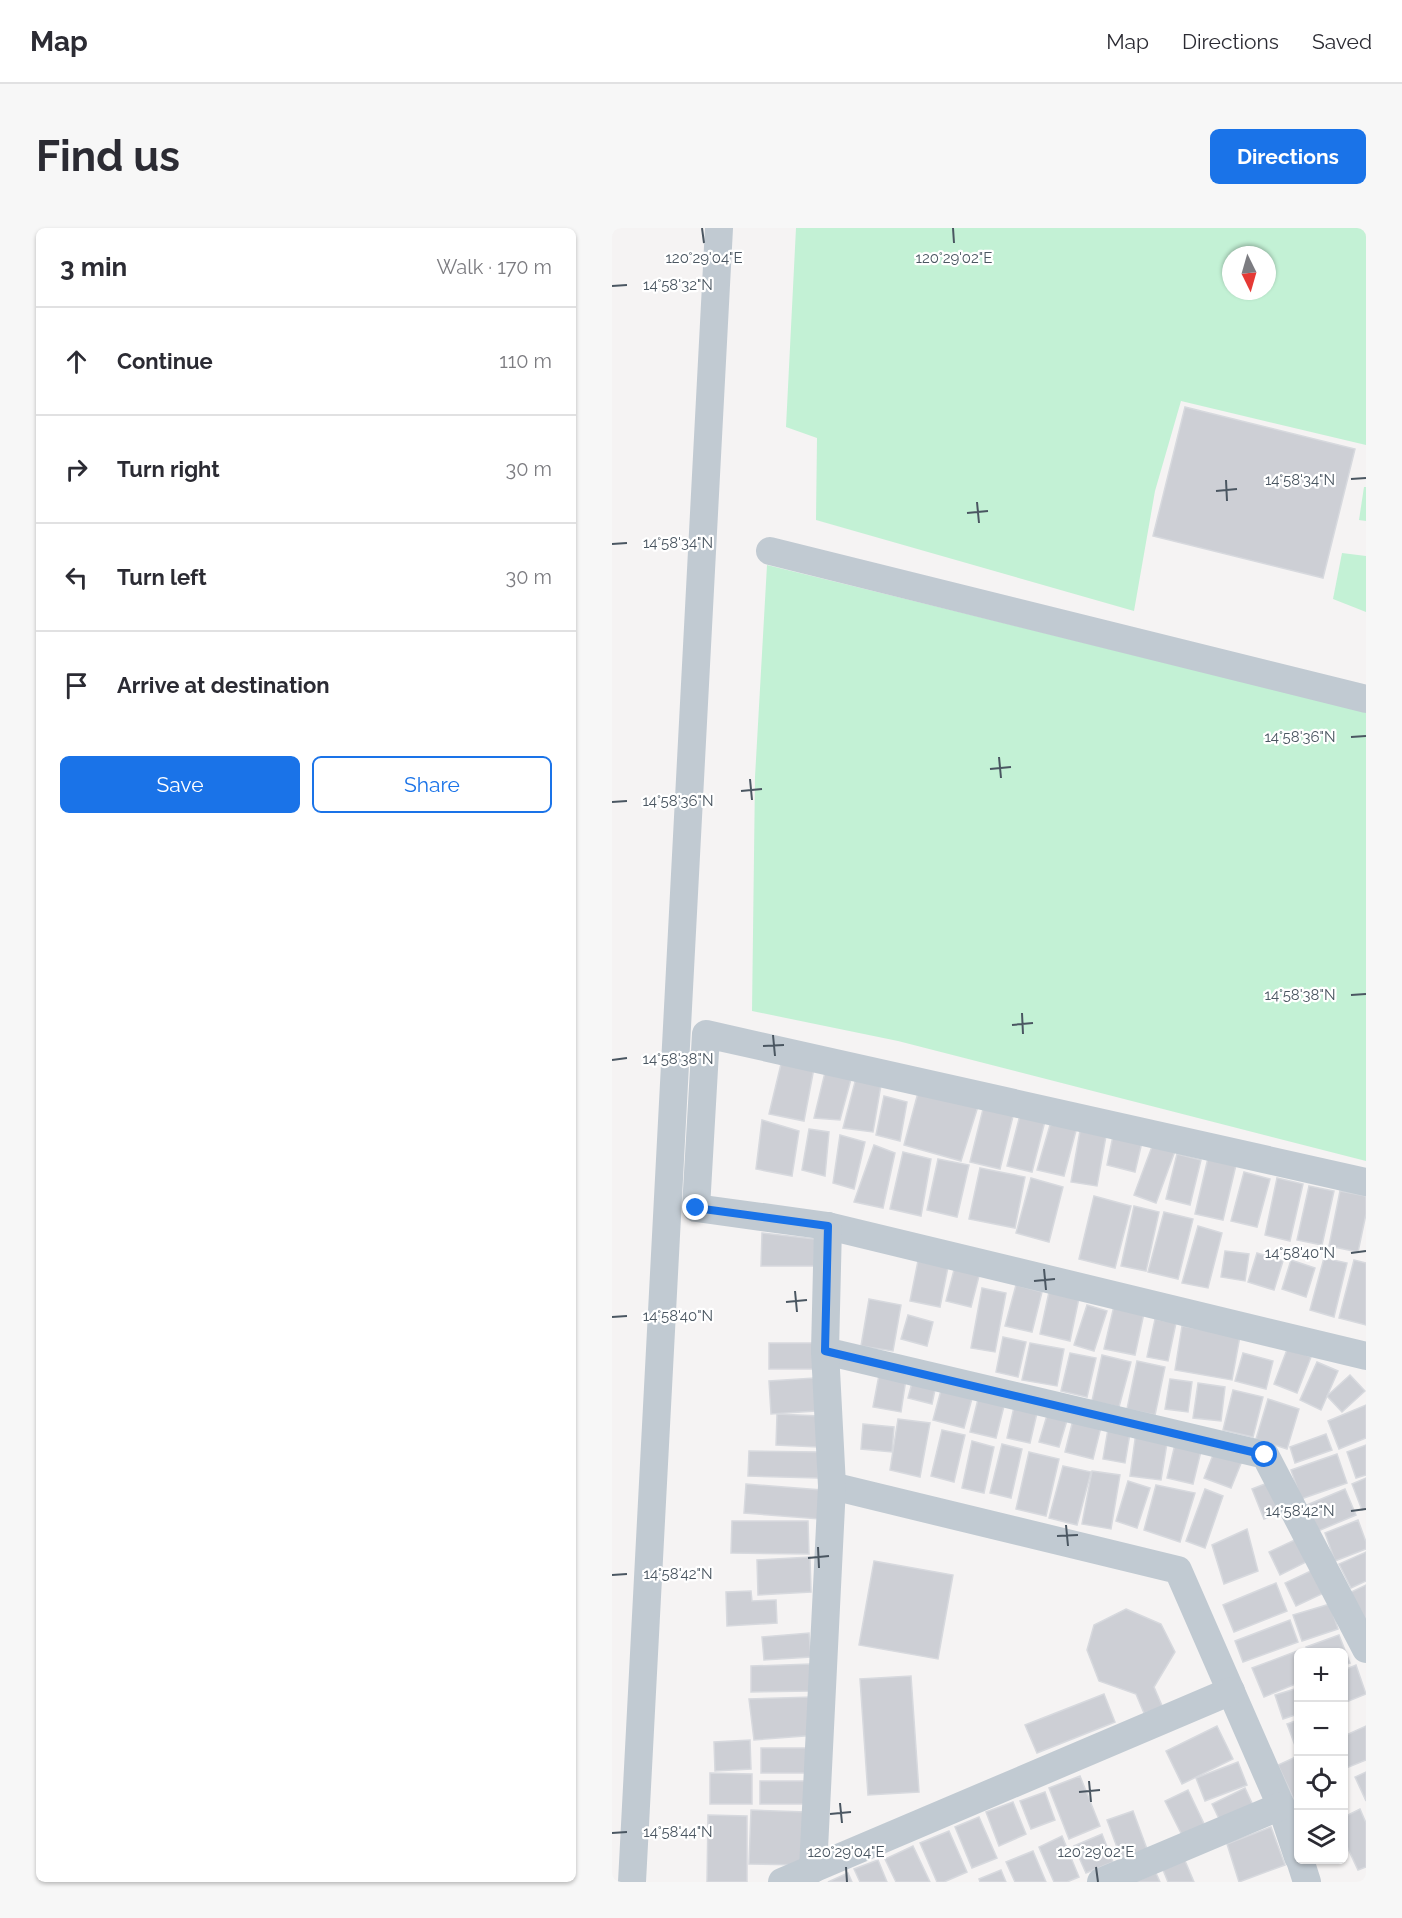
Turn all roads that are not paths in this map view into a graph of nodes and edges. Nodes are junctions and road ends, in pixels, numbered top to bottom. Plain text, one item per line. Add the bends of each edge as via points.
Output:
1 (719, 228) edge
2 (770, 551) dead end
3 (1366, 699) edge
4 (1366, 1182) edge
5 (828, 1226) junction
6 (825, 1351) junction
7 (1366, 1356) edge
8 (832, 1486) junction
9 (1366, 1649) edge
10 (1231, 1691) junction
11 (1281, 1806) junction
12 (1294, 1844) edge
13 (1301, 1864) edge
14 (813, 1869) junction
15 (632, 1882) edge
16 (783, 1882) edge
17 (1101, 1882) edge
18 (1307, 1882) edge

1 - 15 street
2 - 3 street
4 - 5 street via 706,1034 696,1208
5 - 6 street
5 - 7 street
6 - 8 street
6 - 9 street via 1265,1455
8 - 10 street via 1178,1570
8 - 14 street
10 - 11 street
10 - 14 street
11 - 12 street
11 - 17 street
13 - 18 street
14 - 16 street

